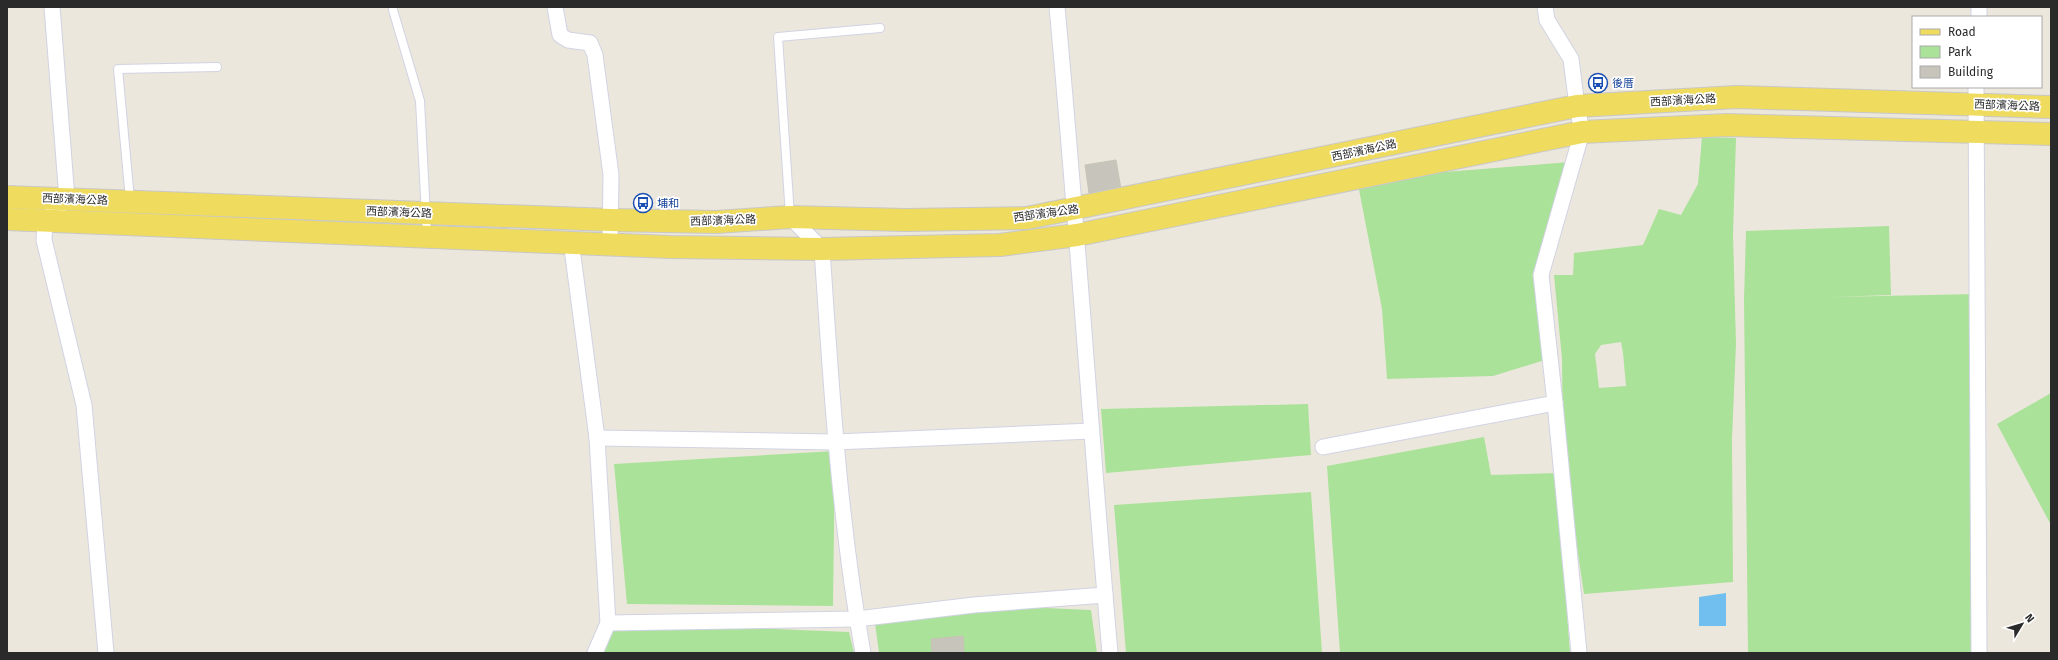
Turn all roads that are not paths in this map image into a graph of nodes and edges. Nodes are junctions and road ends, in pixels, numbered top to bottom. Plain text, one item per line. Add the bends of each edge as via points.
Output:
1 (52, 7) edge
2 (555, 7) edge
3 (1057, 7) edge
4 (1545, 7) edge
5 (393, 10) dead end
6 (880, 28) dead end
7 (217, 68) dead end
8 (1976, 95) edge
9 (1577, 106) junction
10 (2051, 107) edge
11 (1976, 131) junction
12 (1582, 132) junction
13 (2051, 134) edge
14 (7, 197) edge
15 (67, 199) junction
16 (130, 201) junction
17 (1076, 209) junction
18 (426, 212) junction
19 (790, 217) junction
20 (7, 219) edge
21 (45, 220) junction
22 (610, 220) junction
23 (427, 235) junction
24 (1077, 235) junction
25 (571, 241) junction
26 (610, 244) junction
27 (822, 249) junction
28 (1556, 403) junction
29 (1091, 431) junction
30 (597, 438) junction
31 (835, 442) junction
32 (1323, 447) dead end
33 (1105, 595) junction
34 (857, 619) junction
35 (608, 623) junction
36 (106, 653) edge
37 (595, 653) edge
38 (863, 653) edge
39 (1110, 653) edge
40 (1579, 653) edge
41 (1979, 653) edge

1 - 15 street
2 - 22 street via 560,35 568,40 590,43 595,55 611,175
3 - 17 street
4 - 9 street via 1547,20 1571,59
5 - 18 lane via 420,101
6 - 19 lane via 778,37
7 - 16 lane via 118,69
8 - 9 main road, 西部濱海公路 via 1737,97
8 - 10 main road, 西部濱海公路
8 - 11 street
9 - 12 street
9 - 17 main road, 西部濱海公路
11 - 12 main road, 西部濱海公路 via 1727,125
11 - 13 main road, 西部濱海公路
11 - 41 street
12 - 24 main road, 西部濱海公路
12 - 28 street via 1541,275
14 - 15 main road, 西部濱海公路
15 - 16 main road, 西部濱海公路
15 - 21 street
16 - 18 main road, 西部濱海公路
17 - 19 main road, 西部濱海公路 via 1026,218 905,220
17 - 24 street
18 - 22 main road, 西部濱海公路
18 - 23 lane
19 - 22 main road, 西部濱海公路 via 716,222
19 - 27 street
20 - 21 main road, 西部濱海公路
21 - 23 main road, 西部濱海公路
21 - 36 street via 44,240 84,405
22 - 26 street
23 - 25 main road, 西部濱海公路
24 - 27 main road, 西部濱海公路 via 1000,245
24 - 29 street
25 - 26 main road, 西部濱海公路
25 - 30 street
26 - 27 main road, 西部濱海公路
27 - 31 street
28 - 32 street
28 - 40 street
29 - 31 street
29 - 33 street
30 - 31 street
30 - 35 street
31 - 34 street
33 - 34 street via 974,605
33 - 39 street
34 - 35 street
34 - 38 street
35 - 37 street

